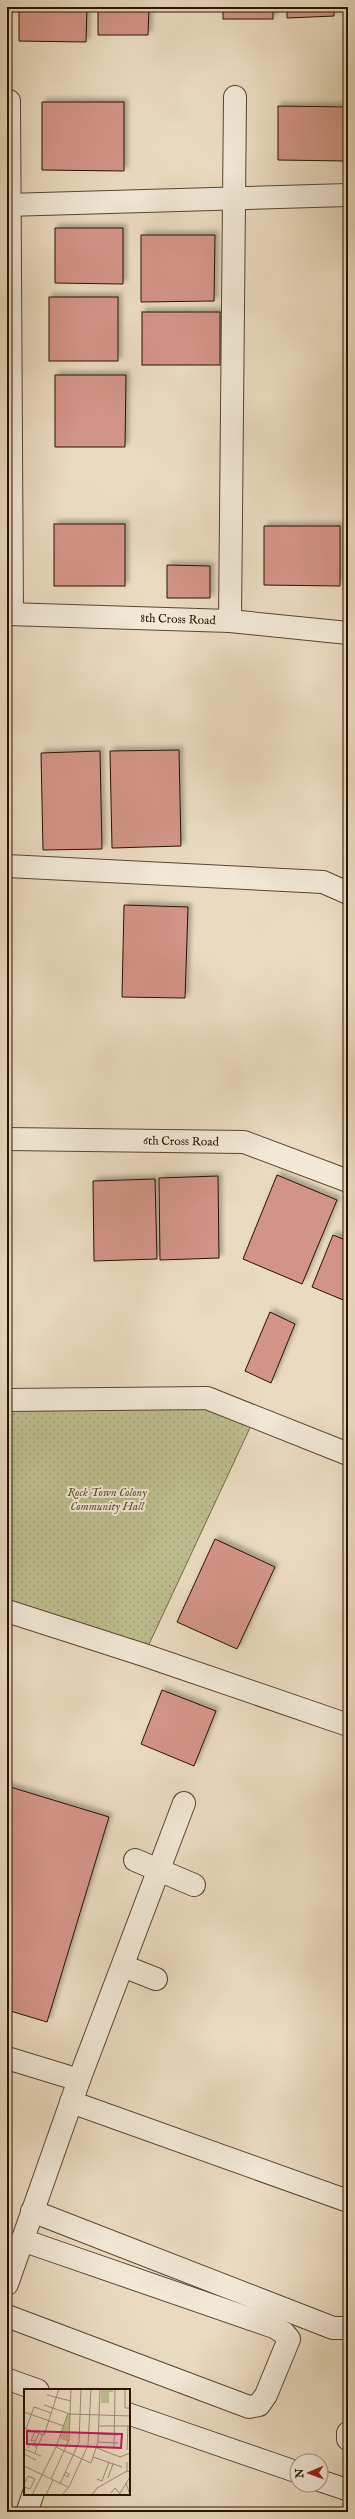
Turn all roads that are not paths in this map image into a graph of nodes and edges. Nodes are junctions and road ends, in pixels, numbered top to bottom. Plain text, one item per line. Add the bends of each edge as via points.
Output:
1 (236, 97) dead end
2 (9, 102) dead end
3 (348, 195) edge
4 (234, 199) junction
5 (8, 205) edge
6 (9, 614) edge
7 (230, 621) junction
8 (348, 633) edge
9 (7, 866) edge
10 (348, 893) edge
11 (7, 1138) edge
12 (348, 1181) edge
13 (7, 1400) edge
14 (348, 1454) edge
15 (7, 1611) edge
16 (348, 1725) edge
17 (184, 1803) dead end
18 (135, 1860) dead end
19 (159, 1870) junction
20 (194, 1885) dead end
21 (123, 1966) junction
22 (156, 1979) dead end
23 (7, 2058) edge
24 (79, 2080) junction
25 (71, 2102) junction
26 (348, 2201) edge
27 (32, 2211) junction
28 (22, 2240) junction
29 (7, 2284) edge
30 (7, 2316) edge
31 (348, 2328) edge
32 (7, 2379) edge
33 (35, 2389) edge
34 (130, 2414) edge
35 (348, 2433) edge
36 (348, 2439) edge
37 (289, 2469) edge
38 (329, 2484) edge
39 (348, 2490) edge
40 (32, 2495) edge
41 (27, 2512) edge

1 - 4 street
2 - 5 street
3 - 4 street
4 - 5 street
4 - 7 street
5 - 6 street
6 - 7 street, 8th Cross Road
7 - 8 street, 8th Cross Road
9 - 10 street via 323,882
11 - 12 street, 6th Cross Road via 244,1142
13 - 14 street via 207,1398
15 - 16 street
17 - 19 street
18 - 19 street
19 - 20 street
19 - 21 street
21 - 22 street
21 - 24 street
23 - 24 street
24 - 25 street
25 - 26 street
25 - 27 street
27 - 28 street
27 - 31 street via 333,2328
28 - 29 street
28 - 30 street via 274,2327 289,2338 266,2395 259,2405 249,2407
32 - 33 lane
34 - 37 lane
35 - 36 street
38 - 39 lane
40 - 41 lane

